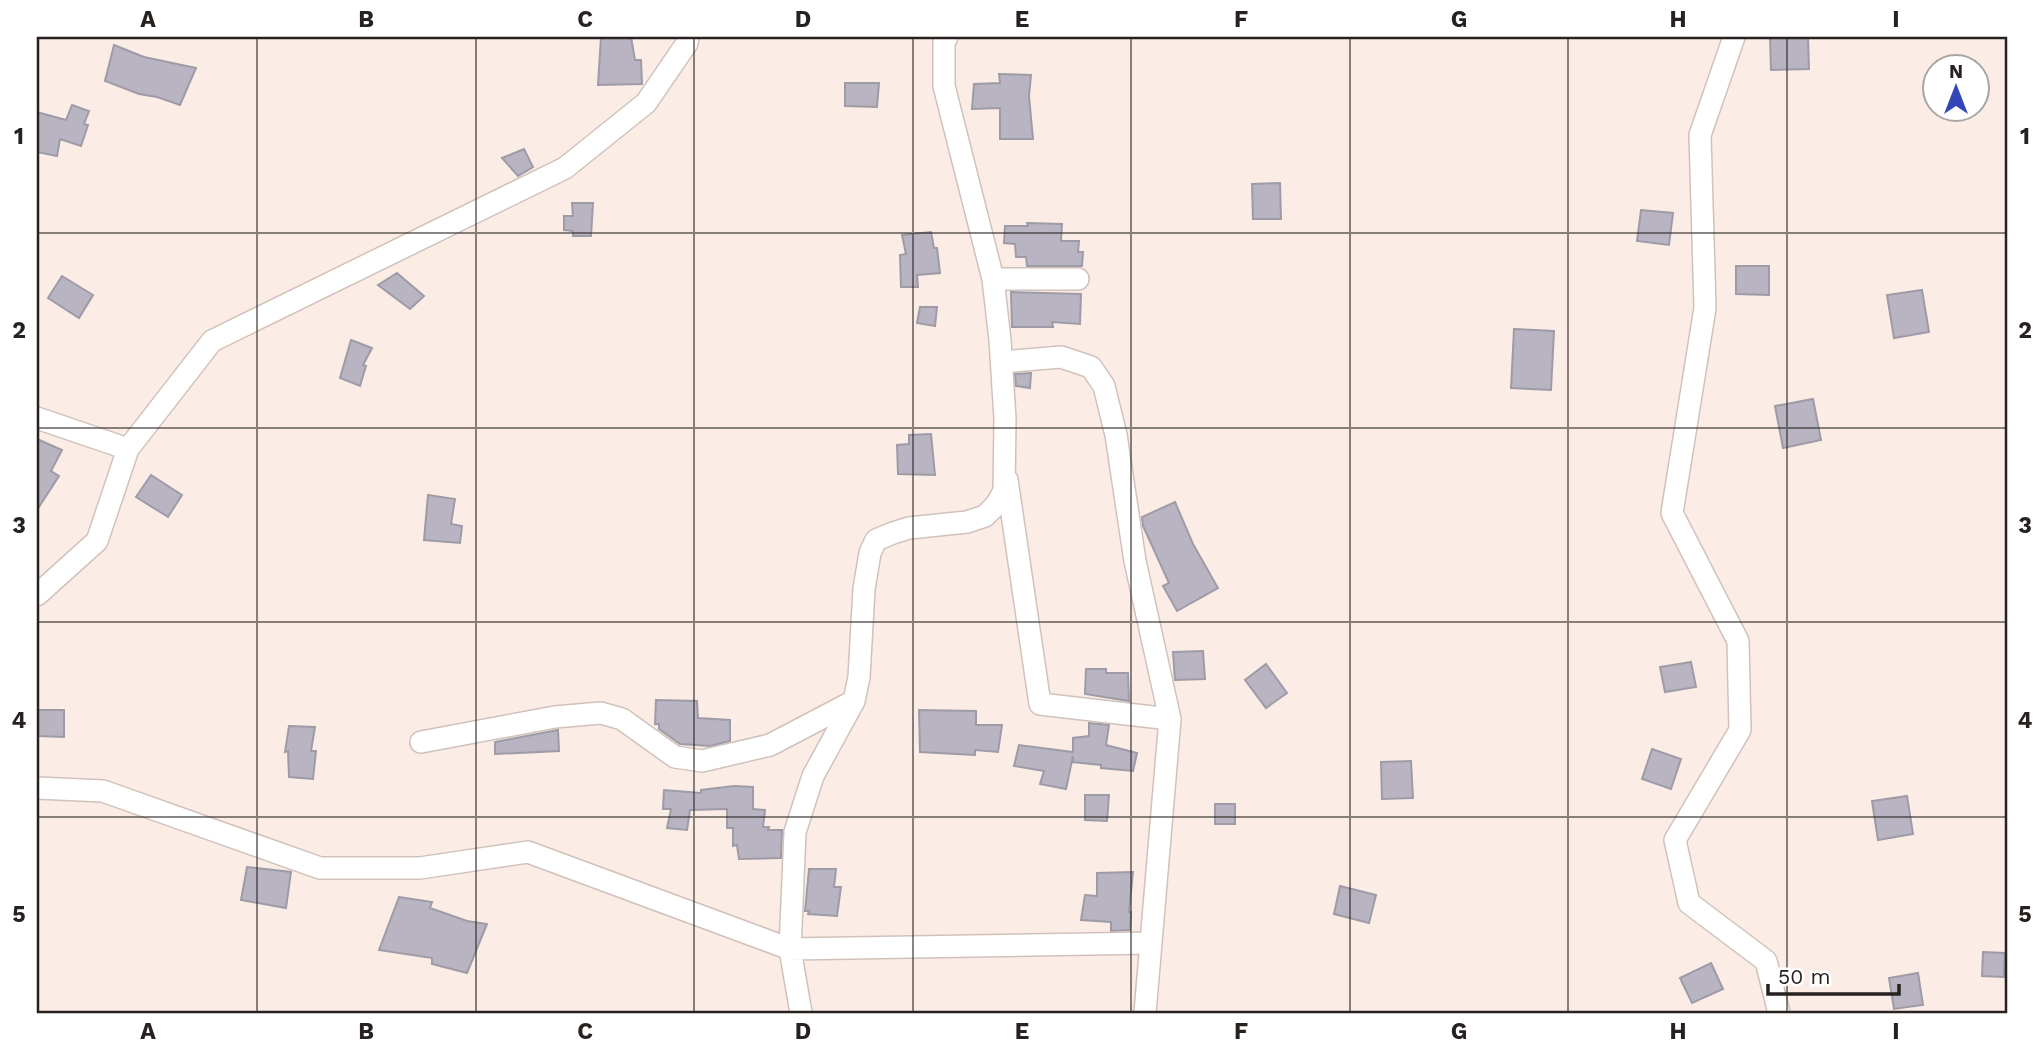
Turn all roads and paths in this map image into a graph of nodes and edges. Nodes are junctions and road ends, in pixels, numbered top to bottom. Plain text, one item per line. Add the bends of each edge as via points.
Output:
1 (688, 37) edge
2 (947, 37) edge
3 (1734, 37) edge
4 (993, 279) junction
5 (1078, 279) dead end
6 (1002, 362) junction
7 (37, 418) edge
8 (128, 449) junction
9 (1006, 475) junction
10 (37, 595) edge
11 (854, 701) junction
12 (1170, 719) junction
13 (421, 742) dead end
14 (37, 788) edge
15 (1150, 943) junction
16 (790, 949) junction
17 (801, 1013) edge
18 (1145, 1013) edge
19 (1779, 1013) edge

1 - 8 street via 646,103 565,168 212,341
2 - 4 street via 944,86
3 - 19 street via 1700,135 1705,308 1672,513 1738,641 1740,730 1675,840 1689,903 1766,961
4 - 5 street
4 - 6 street
6 - 9 street
6 - 12 street via 1061,357 1091,367 1104,386 1135,561
7 - 8 street
8 - 10 street via 97,541
9 - 11 street via 1004,491 985,516 909,528 876,540 864,589
9 - 12 street via 1040,704
11 - 13 street via 769,745 702,761 675,757 622,719 601,713
11 - 16 street via 813,776 795,832
12 - 15 street
14 - 16 street via 103,791 320,868 420,868 528,852
15 - 16 street
15 - 18 street
16 - 17 street

